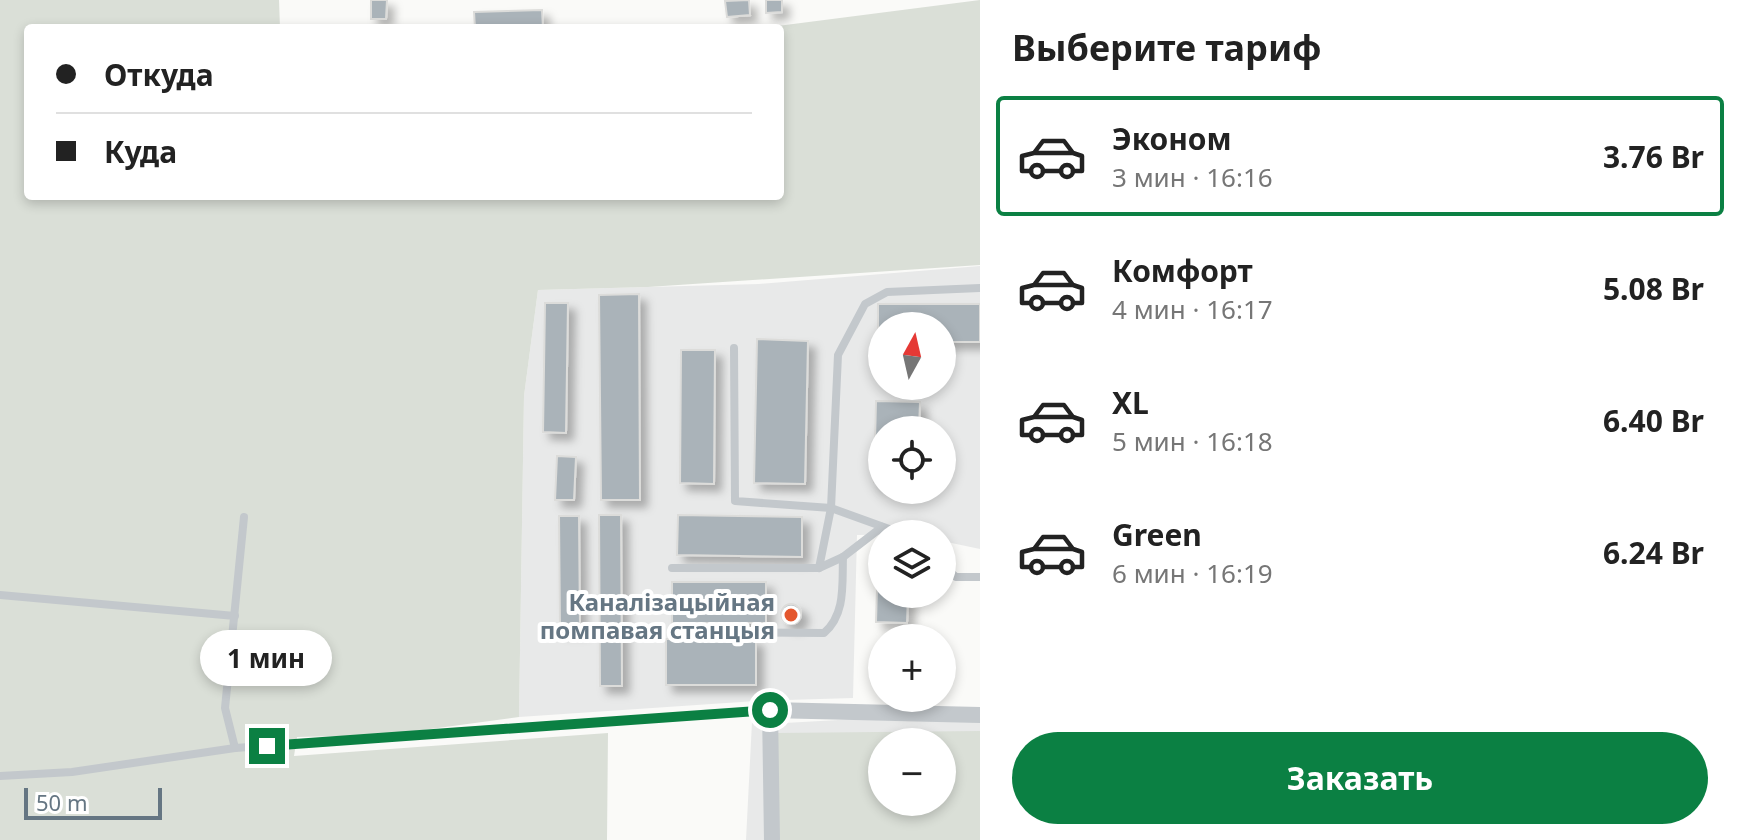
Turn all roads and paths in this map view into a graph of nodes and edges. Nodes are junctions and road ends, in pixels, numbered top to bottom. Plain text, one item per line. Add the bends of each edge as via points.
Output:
1 (980, 288) edge
2 (734, 348) dead end
3 (831, 508) junction
4 (244, 517) dead end
5 (868, 522) edge
6 (868, 538) edge
7 (843, 557) junction
8 (672, 568) dead end
9 (819, 568) junction
10 (956, 577) edge
11 (980, 577) edge
12 (0, 595) edge
13 (235, 616) junction
14 (676, 632) dead end
15 (770, 710) junction
16 (980, 715) edge
17 (235, 748) junction
18 (0, 776) edge
19 (772, 840) edge

1 - 3 lane via 887,292 865,304 838,355
2 - 3 lane via 735,501
3 - 5 lane
3 - 9 lane
4 - 13 lane
6 - 7 lane
7 - 9 lane
7 - 14 lane via 842,600 835,624 824,633
8 - 9 lane
10 - 11 lane
12 - 13 lane
13 - 17 lane via 225,708
15 - 16 street
15 - 17 lane
15 - 19 street
17 - 18 lane via 72,772

